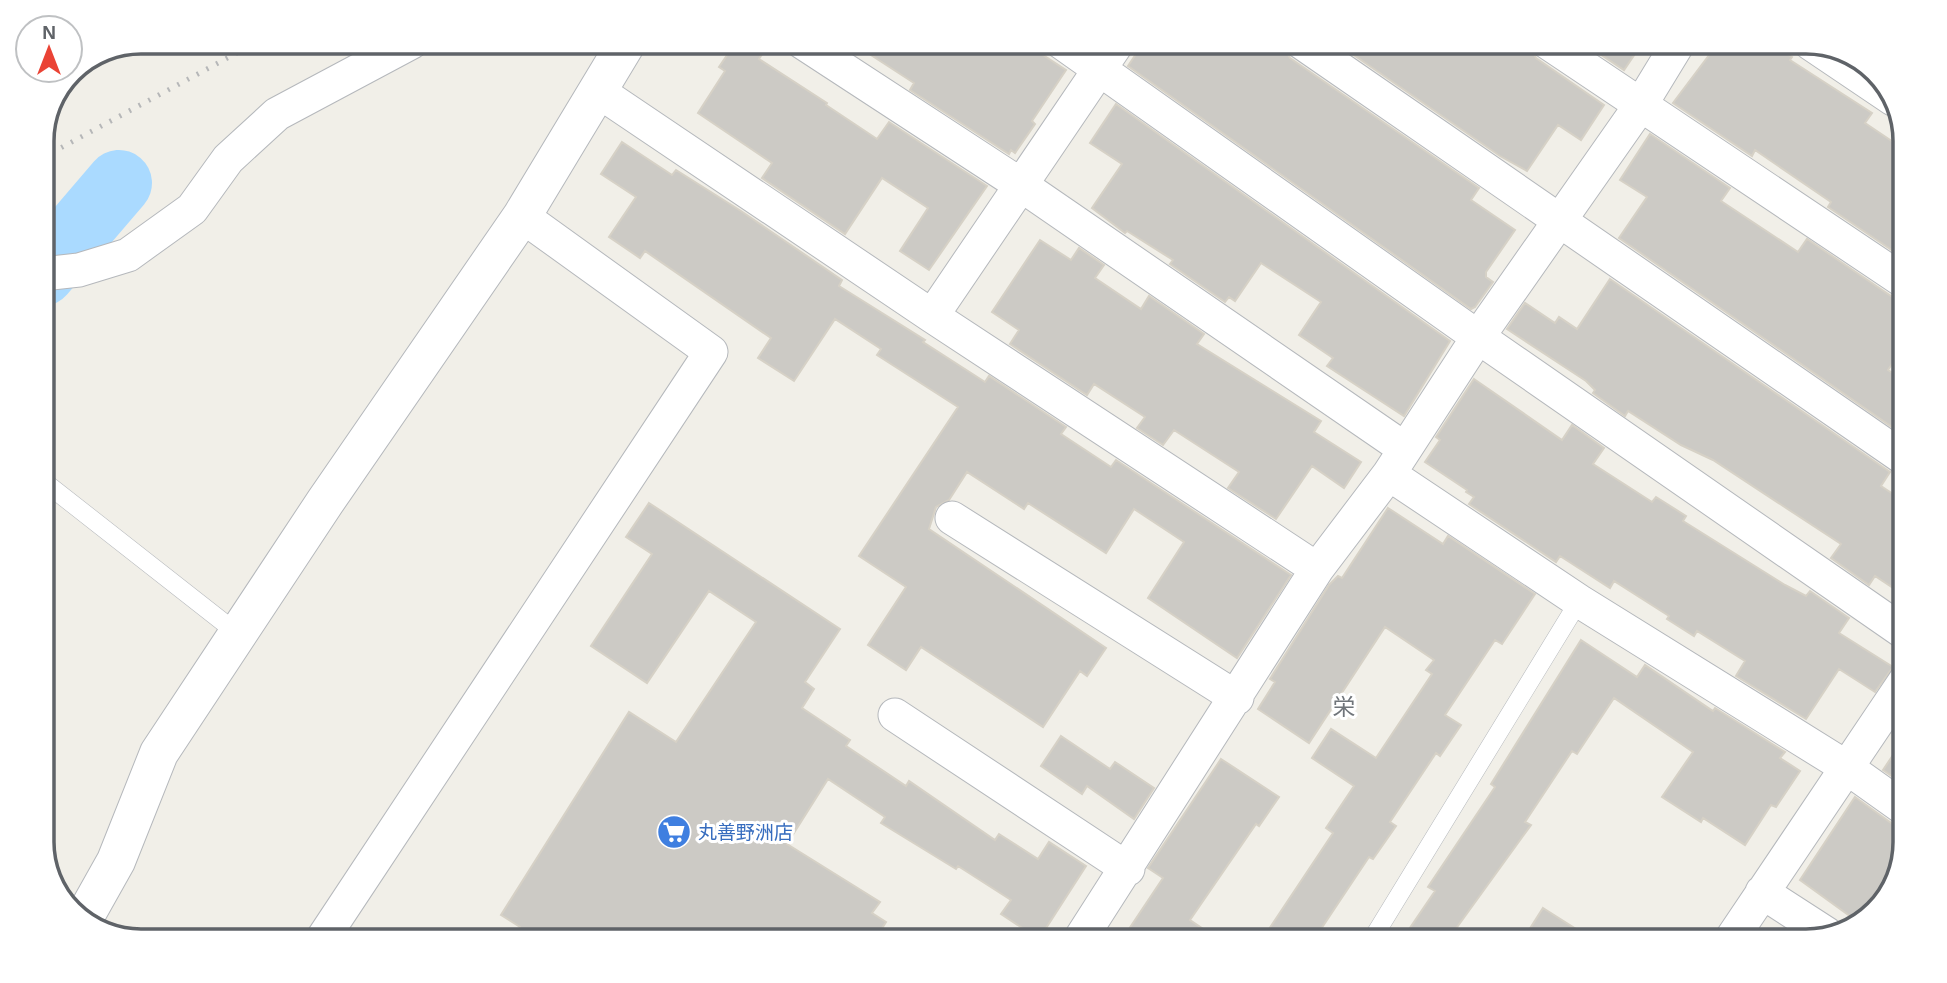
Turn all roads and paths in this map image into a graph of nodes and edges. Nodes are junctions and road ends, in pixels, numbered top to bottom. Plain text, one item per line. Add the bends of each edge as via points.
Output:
1 (389, 54) edge
2 (620, 54) edge
3 (820, 54) edge
4 (1319, 54) edge
5 (1564, 54) edge
6 (1672, 54) edge
7 (1109, 55) edge
8 (1834, 59) edge
9 (1872, 85) edge
10 (598, 91) junction
11 (1640, 106) junction
12 (1021, 185) junction
13 (522, 216) junction
14 (1562, 220) junction
15 (54, 273) edge
16 (1893, 274) edge
17 (932, 316) junction
18 (1478, 337) junction
19 (1893, 450) edge
20 (1397, 462) junction
21 (54, 490) edge
22 (952, 518) dead end
23 (1317, 569) junction
24 (1579, 601) junction
25 (1893, 625) edge
26 (237, 633) junction
27 (1237, 698) junction
28 (1893, 698) edge
29 (895, 715) dead end
30 (1846, 767) junction
31 (1893, 800) edge
32 (1128, 869) junction
33 (1762, 892) junction
34 (88, 910) edge
35 (1818, 928) edge
36 (329, 929) edge
37 (1087, 929) edge
38 (1378, 929) edge
39 (1738, 929) edge

1 - 15 street via 276,114 228,159 192,209 128,255
2 - 10 street
3 - 12 street
4 - 14 street
5 - 11 street
6 - 11 street
7 - 12 street
7 - 18 street
8 - 9 street
10 - 13 street
10 - 17 street
11 - 14 street
11 - 16 street
12 - 17 street
12 - 20 street
13 - 26 street
13 - 36 street via 711,352
14 - 18 street
14 - 19 street
17 - 23 street
18 - 20 street
18 - 25 street
20 - 23 street
20 - 24 street
21 - 26 lane
22 - 27 street
23 - 27 street
24 - 30 street
24 - 38 lane
26 - 34 street via 159,754 116,862
27 - 32 street
28 - 30 street
29 - 32 street
30 - 31 street
30 - 33 street
32 - 37 street
33 - 35 street
33 - 39 street

